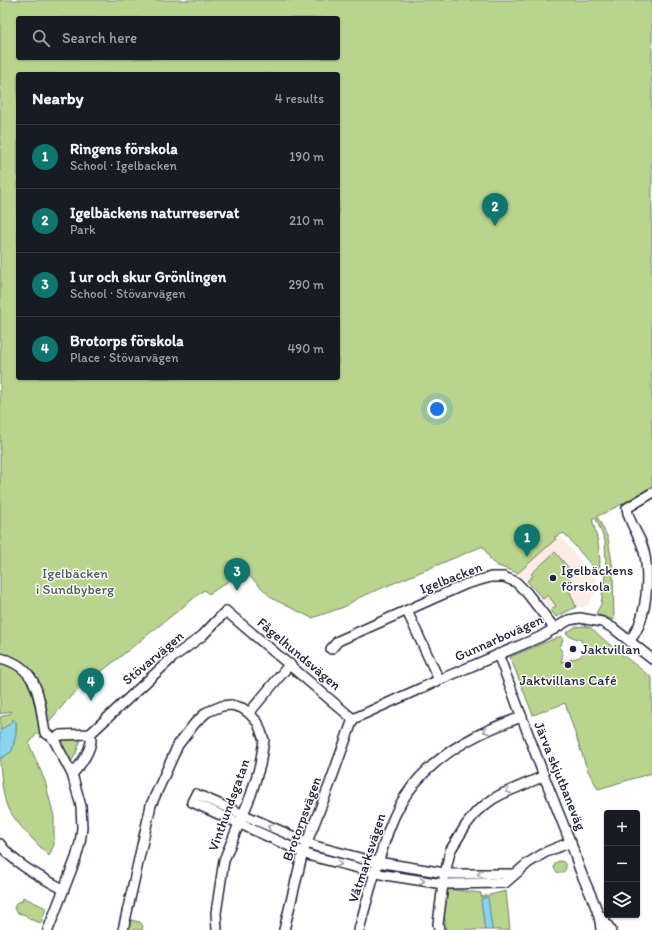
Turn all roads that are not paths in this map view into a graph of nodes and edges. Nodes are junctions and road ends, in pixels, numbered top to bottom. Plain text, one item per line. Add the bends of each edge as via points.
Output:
1 (652, 493) edge
2 (226, 611) joint
3 (407, 611) junction
4 (555, 628) junction
5 (630, 641) junction
6 (331, 649) dead end
7 (498, 654) junction
8 (0, 658) edge
9 (652, 659) edge
10 (290, 664) junction
11 (439, 680) junction
12 (249, 713) junction
13 (522, 717) junction
14 (353, 719) junction
15 (90, 734) junction
16 (54, 740) junction
17 (72, 774) junction
18 (544, 776) junction
19 (243, 815) junction
20 (240, 824) junction
21 (306, 842) junction
22 (571, 842) junction
23 (0, 844) edge
24 (303, 852) junction
25 (3, 856) edge
26 (378, 863) junction
27 (375, 873) junction
28 (444, 874) junction
29 (515, 874) junction
30 (443, 884) junction
31 (64, 889) junction
32 (605, 928) edge
33 (48, 930) edge
34 (123, 930) edge
35 (218, 930) edge
36 (284, 930) edge
37 (359, 930) edge
38 (439, 930) edge

1 - 5 street via 628,508 628,514 642,544 647,578 641,619
2 - 10 street, Fågelhundsvägen
2 - 15 street, Stövarvägen via 202,636 172,658
3 - 4 street, Igelbacken via 479,580 491,576 504,577 516,582
3 - 6 street, Igelbacken via 338,641
3 - 11 street
4 - 5 street, Gunnarbovägen via 570,620 590,619 613,628
4 - 7 street, Gunnarbovägen
5 - 9 street, Gunnarbovägen
7 - 11 street, Gunnarbovägen
7 - 13 street, Järva skjutbaneväg
8 - 16 street via 15,662 31,677 35,684 45,733
10 - 12 street
10 - 14 street, Fågelhundsvägen
11 - 14 street, Gunnarbovägen
12 - 19 street, Vinthundsgatan via 258,723 264,740 260,765
12 - 34 street via 231,705 207,712 178,745 151,805
13 - 18 street, Järva skjutbaneväg
13 -> 26 street, Våtmarksvägen via 477,735 425,771 405,796 386,837
14 - 21 street, Brotorpsvägen
15 - 16 street via 60,735
15 - 17 street via 90,745 80,765
16 - 17 street
17 - 31 street via 81,806 82,828 76,858
18 - 22 street, Järva skjutbaneväg
18 -> 28 street via 502,794 476,811 450,851
19 - 20 street, Vinthundsgatan
19 - 20 street via 196,794 192,802
21 -> 19 street
20 - 24 street
20 - 35 street, Vinthundsgatan via 224,860 216,913
21 - 24 street, Brotorpsvägen
21 - 26 street
22 - 29 street via 546,852
22 - 32 street, Järva skjutbaneväg via 577,863
23 - 25 street
24 -> 27 street
24 - 36 street, Brotorpsvägen
25 - 31 street
26 - 27 street, Våtmarksvägen
26 - 28 street
27 -> 30 street
27 - 37 street, Våtmarksvägen
29 -> 28 street
28 - 30 street
29 - 30 street via 505,883
30 - 38 street
31 - 33 street

